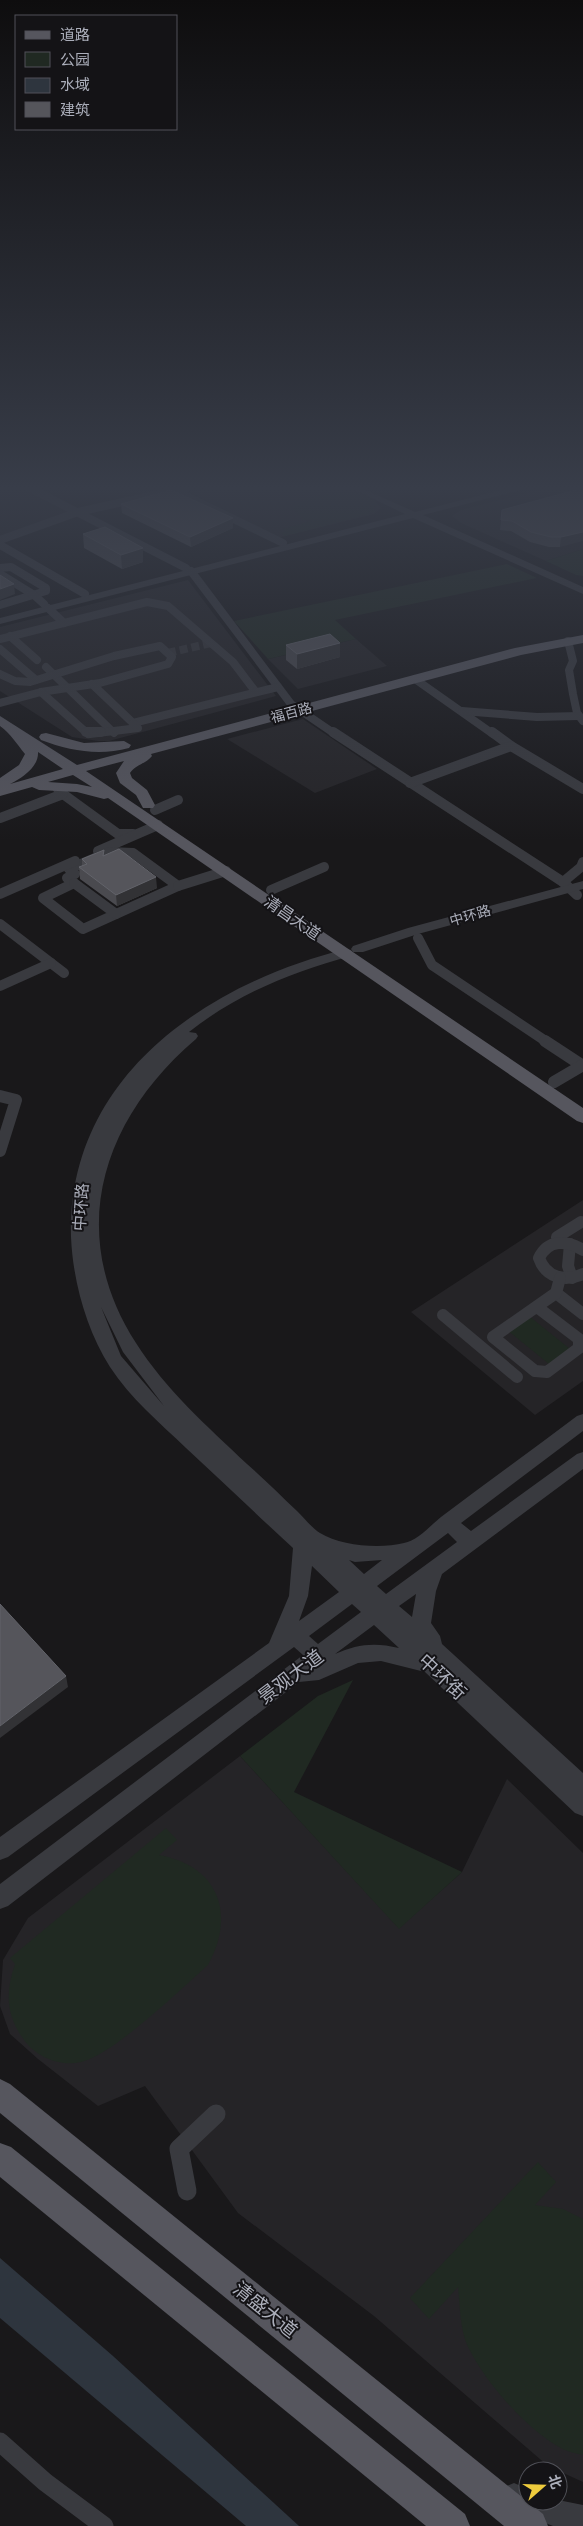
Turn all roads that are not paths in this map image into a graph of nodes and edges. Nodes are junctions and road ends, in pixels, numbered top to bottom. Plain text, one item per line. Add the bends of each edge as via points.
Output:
1 (46, 606) junction
2 (132, 606) edge
3 (168, 606) edge
4 (216, 606) edge
5 (0, 615) edge
6 (0, 621) edge
7 (64, 623) junction
8 (583, 631) edge
9 (10, 636) junction
10 (583, 638) edge
11 (0, 639) edge
12 (568, 641) junction
13 (0, 649) edge
14 (38, 660) dead end
15 (46, 667) dead end
16 (0, 674) edge
17 (54, 674) junction
18 (91, 676) junction
19 (415, 679) junction
20 (33, 681) junction
21 (278, 687) junction
22 (69, 688) junction
23 (255, 691) junction
24 (42, 692) junction
25 (0, 694) edge
26 (0, 704) edge
27 (295, 707) junction
28 (462, 711) junction
29 (581, 718) edge
30 (0, 720) edge
31 (134, 723) junction
32 (18, 732) junction
33 (114, 732) junction
34 (46, 737) junction
35 (166, 742) junction
36 (511, 746) junction
37 (79, 765) junction
38 (0, 784) edge
39 (410, 784) junction
40 (583, 789) edge
41 (61, 790) junction
42 (0, 792) edge
43 (178, 800) dead end
44 (120, 801) junction
45 (154, 813) junction
46 (0, 818) edge
47 (135, 834) junction
48 (125, 853) junction
49 (583, 862) edge
50 (324, 867) dead end
51 (226, 872) junction
52 (75, 883) junction
53 (178, 886) junction
54 (575, 888) edge
55 (271, 890) junction
56 (0, 894) edge
57 (116, 914) junction
58 (0, 924) edge
59 (418, 938) junction
60 (356, 954) junction
61 (51, 963) junction
62 (64, 973) dead end
63 (0, 986) edge
64 (583, 1066) edge
65 (554, 1082) junction
66 (0, 1096) edge
67 (583, 1102) edge
68 (583, 1117) edge
69 (0, 1151) edge
70 (581, 1222) dead end
71 (564, 1243) junction
72 (583, 1250) edge
73 (572, 1277) edge
74 (556, 1293) junction
75 (537, 1307) junction
76 (583, 1314) edge
77 (443, 1315) dead end
78 (493, 1337) junction
79 (480, 1346) junction
80 (516, 1376) dead end
81 (583, 1421) edge
82 (583, 1459) edge
83 (448, 1522) junction
84 (308, 1542) junction
85 (471, 1543) junction
86 (410, 1551) junction
87 (433, 1572) junction
88 (357, 1588) junction
89 (381, 1610) junction
90 (293, 1634) junction
91 (274, 1648) junction
92 (317, 1656) junction
93 (438, 1663) junction
94 (295, 1673) junction
95 (583, 1787) edge
96 (583, 1806) edge
97 (0, 1850) edge
98 (0, 1898) edge
99 (0, 2094) edge
100 (216, 2114) dead end
101 (0, 2158) edge
102 (187, 2191) dead end
103 (0, 2442) edge
104 (470, 2475) junction
105 (583, 2520) edge
106 (104, 2526) edge
107 (453, 2526) edge
108 (531, 2526) edge

1 - 5 street
1 - 6 street
1 - 7 street
2 - 7 street
3 - 23 street via 233,662
4 - 21 street
7 - 9 street
8 - 27 main road, 福百路 via 518,643
9 - 11 street
9 - 14 street
10 - 12 main road, 福百路
12 - 19 main road, 福百路 via 520,650
12 - 29 street via 573,661 569,670
13 - 20 street
15 - 17 street
16 - 20 street via 15,681
17 - 18 street
17 - 20 street
17 - 22 street
18 - 18 street via 114,656 160,646 172,657 168,664
18 - 22 street
18 - 31 street
19 - 27 main road, 福百路
19 - 28 street
20 - 25 street
21 - 23 street
21 - 27 street
22 - 24 street
22 - 33 street
23 - 31 street
24 - 26 street
24 - 33 street via 88,734
26 - 34 main road, 清昌大道
27 - 35 main road, 福百路
27 - 39 street
28 - 29 street
28 - 36 street
30 - 32 main road, 清昌大道
31 - 33 street via 138,728
32 - 37 main road, 清昌大道
32 - 38 main road via 32,753 31,760 23,770
34 - 35 main road via 64,745 96,749
34 - 37 main road, 清昌大道
35 - 37 main road, 福百路
35 - 45 main road via 130,763 123,773 125,780 142,793
36 - 39 street
36 - 40 street
37 - 38 main road, 福百路
37 - 42 main road, 福百路
37 - 44 main road, 清昌大道
37 - 45 main road, 清昌大道
39 - 54 street
41 - 42 main road via 38,786
41 - 44 main road via 89,790
41 - 46 street
41 - 47 street via 118,834
43 - 45 street
44 - 45 main road, 清昌大道
45 - 47 street
45 - 51 main road, 清昌大道
45 - 55 main road, 清昌大道
47 - 48 street
47 - 56 street
48 - 52 street via 109,852 69,870 75,874 67,878
48 - 53 street via 133,853
49 - 54 street
50 - 55 street
51 - 53 street
51 - 60 main road, 清昌大道
52 - 57 street
52 - 57 street via 43,898 83,929
53 - 57 street
54 - 59 street, 中环路
54 - 60 street, 中环路
55 - 60 main road, 清昌大道
58 - 61 street
59 - 60 street, 中环路
59 - 64 street via 432,965
60 - 65 main road, 清昌大道
60 - 68 main road, 清昌大道
60 - 84 street, 中环路 via 284,972 203,1014 163,1044 111,1105 94,1138 82,1175 76,1225 82,1269 95,1315 115,1360 157,1410
61 - 62 street
61 - 63 street
64 - 65 street
65 - 67 main road, 清昌大道
66 - 69 street via 16,1100
70 - 71 street via 557,1236
71 - 72 street
71 - 73 street
71 - 73 street via 545,1248 539,1258 544,1269
73 - 74 street
74 - 75 street
74 - 76 street
75 - 78 street
75 - 78 street via 579,1339 579,1348 546,1372 535,1371
77 - 79 street
78 - 79 street
79 - 80 street
81 - 83 street, 景观大道
82 - 85 street, 景观大道
83 - 85 street
83 - 86 street, 景观大道
84 - 86 street via 355,1554
84 - 88 street, 中环街
84 - 91 street via 299,1601
85 - 87 street, 景观大道
86 - 88 street, 景观大道
87 - 89 street, 景观大道
87 - 93 street via 426,1591 421,1624
88 - 89 street, 中环街
88 - 90 street, 景观大道
89 - 92 street, 景观大道
89 - 93 street, 中环街
90 - 91 street, 景观大道
90 - 92 street
91 - 97 street, 景观大道
92 - 94 street, 景观大道
93 - 94 street via 381,1652 356,1654 319,1671
93 - 95 street, 中环街
93 - 96 street, 中环街
94 - 98 street, 景观大道
99 - 104 main road, 清盛大道
100 - 102 street via 179,2149
101 - 107 main road
103 - 106 street via 45,2482
104 - 105 street via 529,2504
104 - 108 main road, 清盛大道

